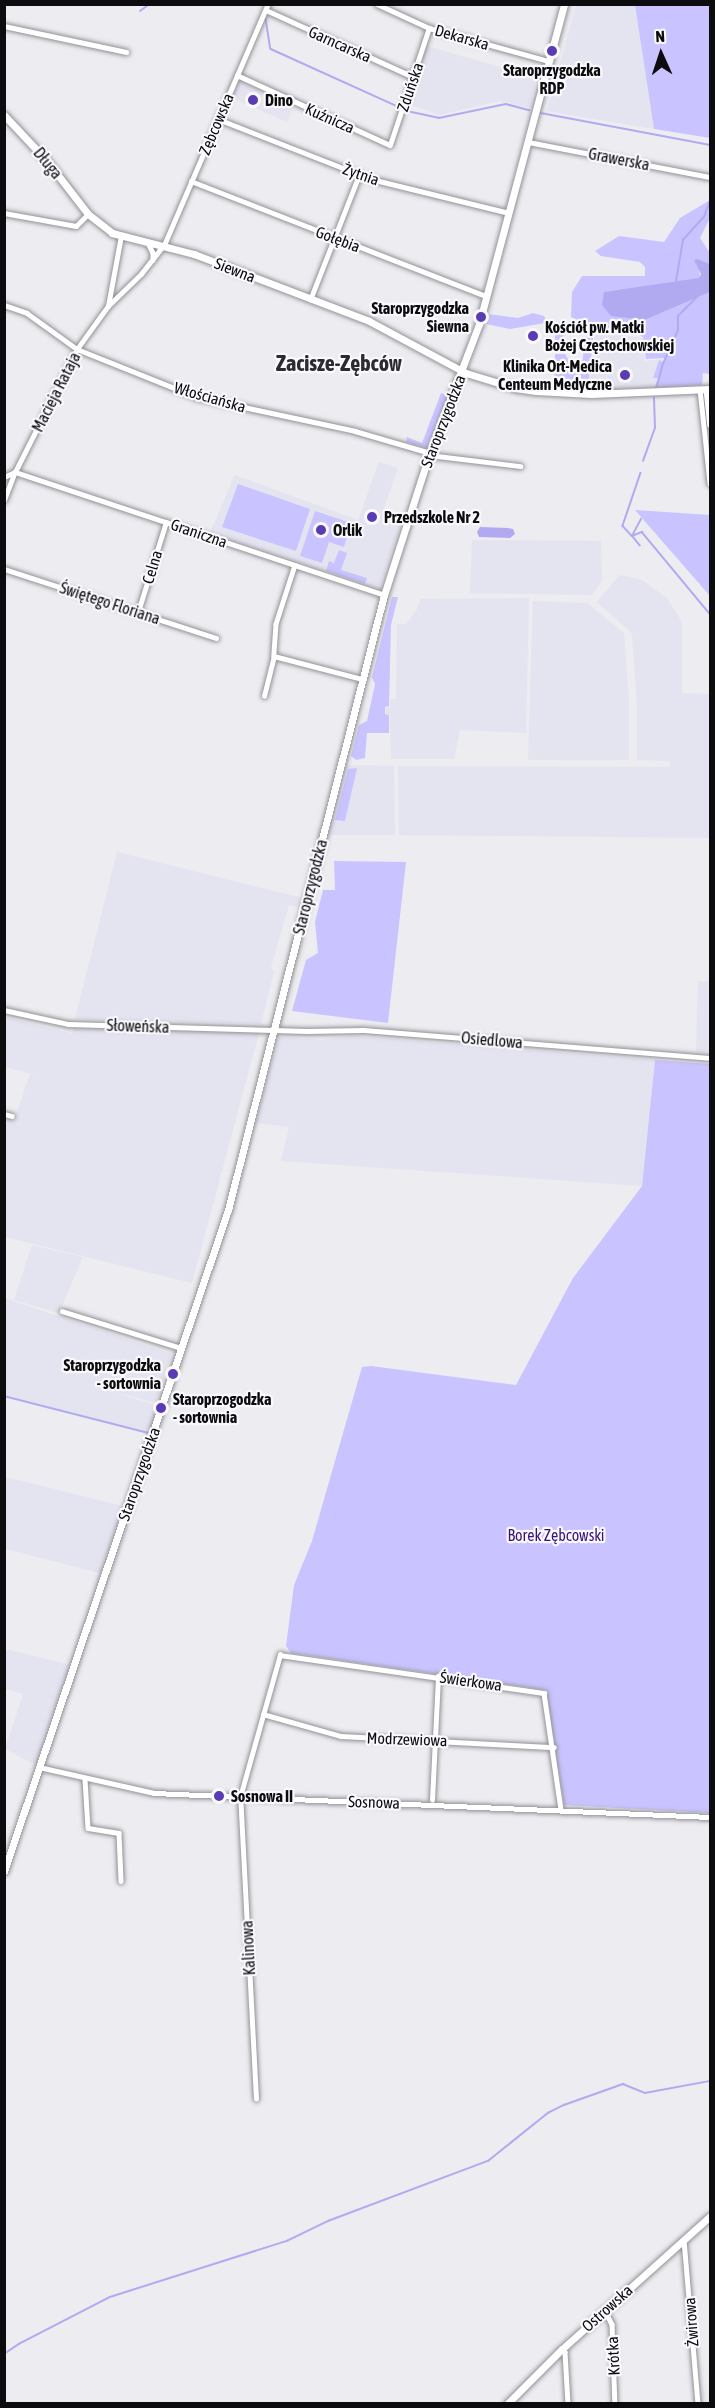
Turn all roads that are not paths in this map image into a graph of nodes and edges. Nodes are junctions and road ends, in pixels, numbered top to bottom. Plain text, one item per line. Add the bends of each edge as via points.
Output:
1 (268, 4) edge
2 (377, 4) edge
3 (564, 4) edge
4 (266, 10) junction
5 (4, 26) edge
6 (429, 28) junction
7 (126, 52) dead end
8 (549, 61) junction
9 (237, 75) junction
10 (414, 77) junction
11 (4, 115) edge
12 (218, 118) junction
13 (528, 142) junction
14 (390, 145) joint
15 (359, 175) junction
16 (710, 177) edge
17 (191, 181) junction
18 (4, 213) edge
19 (509, 213) junction
20 (88, 214) junction
21 (121, 236) junction
22 (333, 237) junction
23 (145, 241) junction
24 (164, 245) junction
25 (153, 260) junction
26 (486, 296) junction
27 (310, 300) junction
28 (4, 305) edge
29 (108, 306) junction
30 (77, 349) junction
31 (463, 371) junction
32 (706, 389) edge
33 (711, 425) edge
34 (430, 454) junction
35 (520, 466) dead end
36 (15, 472) junction
37 (4, 478) edge
38 (711, 483) edge
39 (7, 489) edge
40 (4, 500) edge
41 (166, 522) junction
42 (295, 565) junction
43 (4, 569) edge
44 (384, 595) junction
45 (138, 612) junction
46 (216, 638) dead end
47 (274, 657) junction
48 (362, 679) junction
49 (264, 696) dead end
50 (4, 1010) edge
51 (274, 1030) junction
52 (711, 1058) edge
53 (4, 1114) edge
54 (12, 1116) dead end
55 (62, 1311) dead end
56 (181, 1348) junction
57 (280, 1654) joint
58 (438, 1676) junction
59 (263, 1714) junction
60 (436, 1739) junction
61 (554, 1746) junction
62 (40, 1767) junction
63 (85, 1779) junction
64 (240, 1797) junction
65 (432, 1800) dead end
66 (561, 1810) junction
67 (711, 1817) edge
68 (4, 1871) edge
69 (122, 1881) dead end
70 (256, 2099) dead end
71 (711, 2216) edge
72 (684, 2240) junction
73 (605, 2311) junction
74 (562, 2349) junction
75 (507, 2403) edge
76 (568, 2403) edge
77 (615, 2403) edge
78 (698, 2403) edge

1 - 4 street, Zębcowska
2 - 6 street, Dekarska
3 - 8 street, Staroprzygodzka
4 - 9 street, Zębcowska
4 - 10 street, Garncarska
5 - 7 street
6 - 8 street, Dekarska
6 - 10 street, Zduńska
8 - 13 street, Staroprzygodzka
9 - 12 street, Zębcowska
9 - 14 street, Kuźnicza
10 - 14 street, Zduńska
11 - 20 street, Długa via 47,161
12 - 15 street, Żytnia
12 - 17 street, Zębcowska
13 - 16 street, Grawerska
13 - 19 street, Staroprzygodzka
15 - 19 street, Żytnia
15 - 22 street
17 - 22 street, Gołębia
17 - 24 street, Zębcowska
18 - 20 street via 76,226
19 - 26 street, Staroprzygodzka
20 - 21 street, Siewna via 103,228
21 - 23 street, Siewna
21 - 29 street, Macieja Rataja
22 - 26 street, Gołębia
22 - 27 street
23 - 24 street, Siewna
23 - 25 street
24 - 25 street, Macieja Rataja
24 - 27 street, Siewna
25 - 29 street, Macieja Rataja
26 - 31 street, Staroprzygodzka
27 - 31 street, Siewna via 385,328
28 - 30 street, Włościańska via 27,313
29 - 30 street, Macieja Rataja
30 - 34 street, Włościańska via 196,397 355,431
30 - 36 street, Macieja Rataja
31 - 32 street, Siewna via 536,391 591,394
31 - 34 street, Staroprzygodzka
32 - 33 street
32 - 38 street
34 - 35 street, Włościańska
34 - 44 street, Staroprzygodzka
36 - 37 street
36 - 39 street, Macieja Rataja
36 - 41 street, Graniczna
37 - 39 street
39 - 40 street, Macieja Rataja
41 - 42 street, Graniczna
41 - 45 street, Celna
42 - 44 street, Graniczna
42 - 47 street via 276,624
43 - 45 street, Świętego Floriana
44 - 48 street, Staroprzygodzka
45 - 46 street, Świętego Floriana
47 - 48 street
47 - 49 street
48 - 51 street, Staroprzygodzka
50 - 51 street, Słoweńska via 68,1024
51 - 52 street, Osiedlowa via 363,1030
51 - 56 street, Staroprzygodzka via 228,1210
53 - 54 street
55 - 56 street
56 - 62 street, Staroprzygodzka
57 - 58 street, Świerkowa
57 - 59 street, Kalinowa
58 - 60 street
58 - 61 street, Świerkowa via 544,1693
59 - 60 street, Modrzewiowa via 341,1736
59 - 64 street, Kalinowa
60 - 61 street, Modrzewiowa
60 - 65 street
61 - 66 street, Świerkowa
62 - 63 street, Sosnowa
62 - 68 street
63 - 64 street, Sosnowa via 154,1793
63 - 69 street via 88,1828 119,1833
64 - 66 street, Sosnowa
64 - 70 street, Kalinowa
66 - 67 street, Sosnowa
71 - 72 street, Ostrowska
72 - 73 street, Ostrowska
72 - 78 street, Żwirowa
73 - 74 street, Ostrowska
73 - 77 street, Krótka via 612,2324
74 - 75 street, Ostrowska
74 - 76 street

